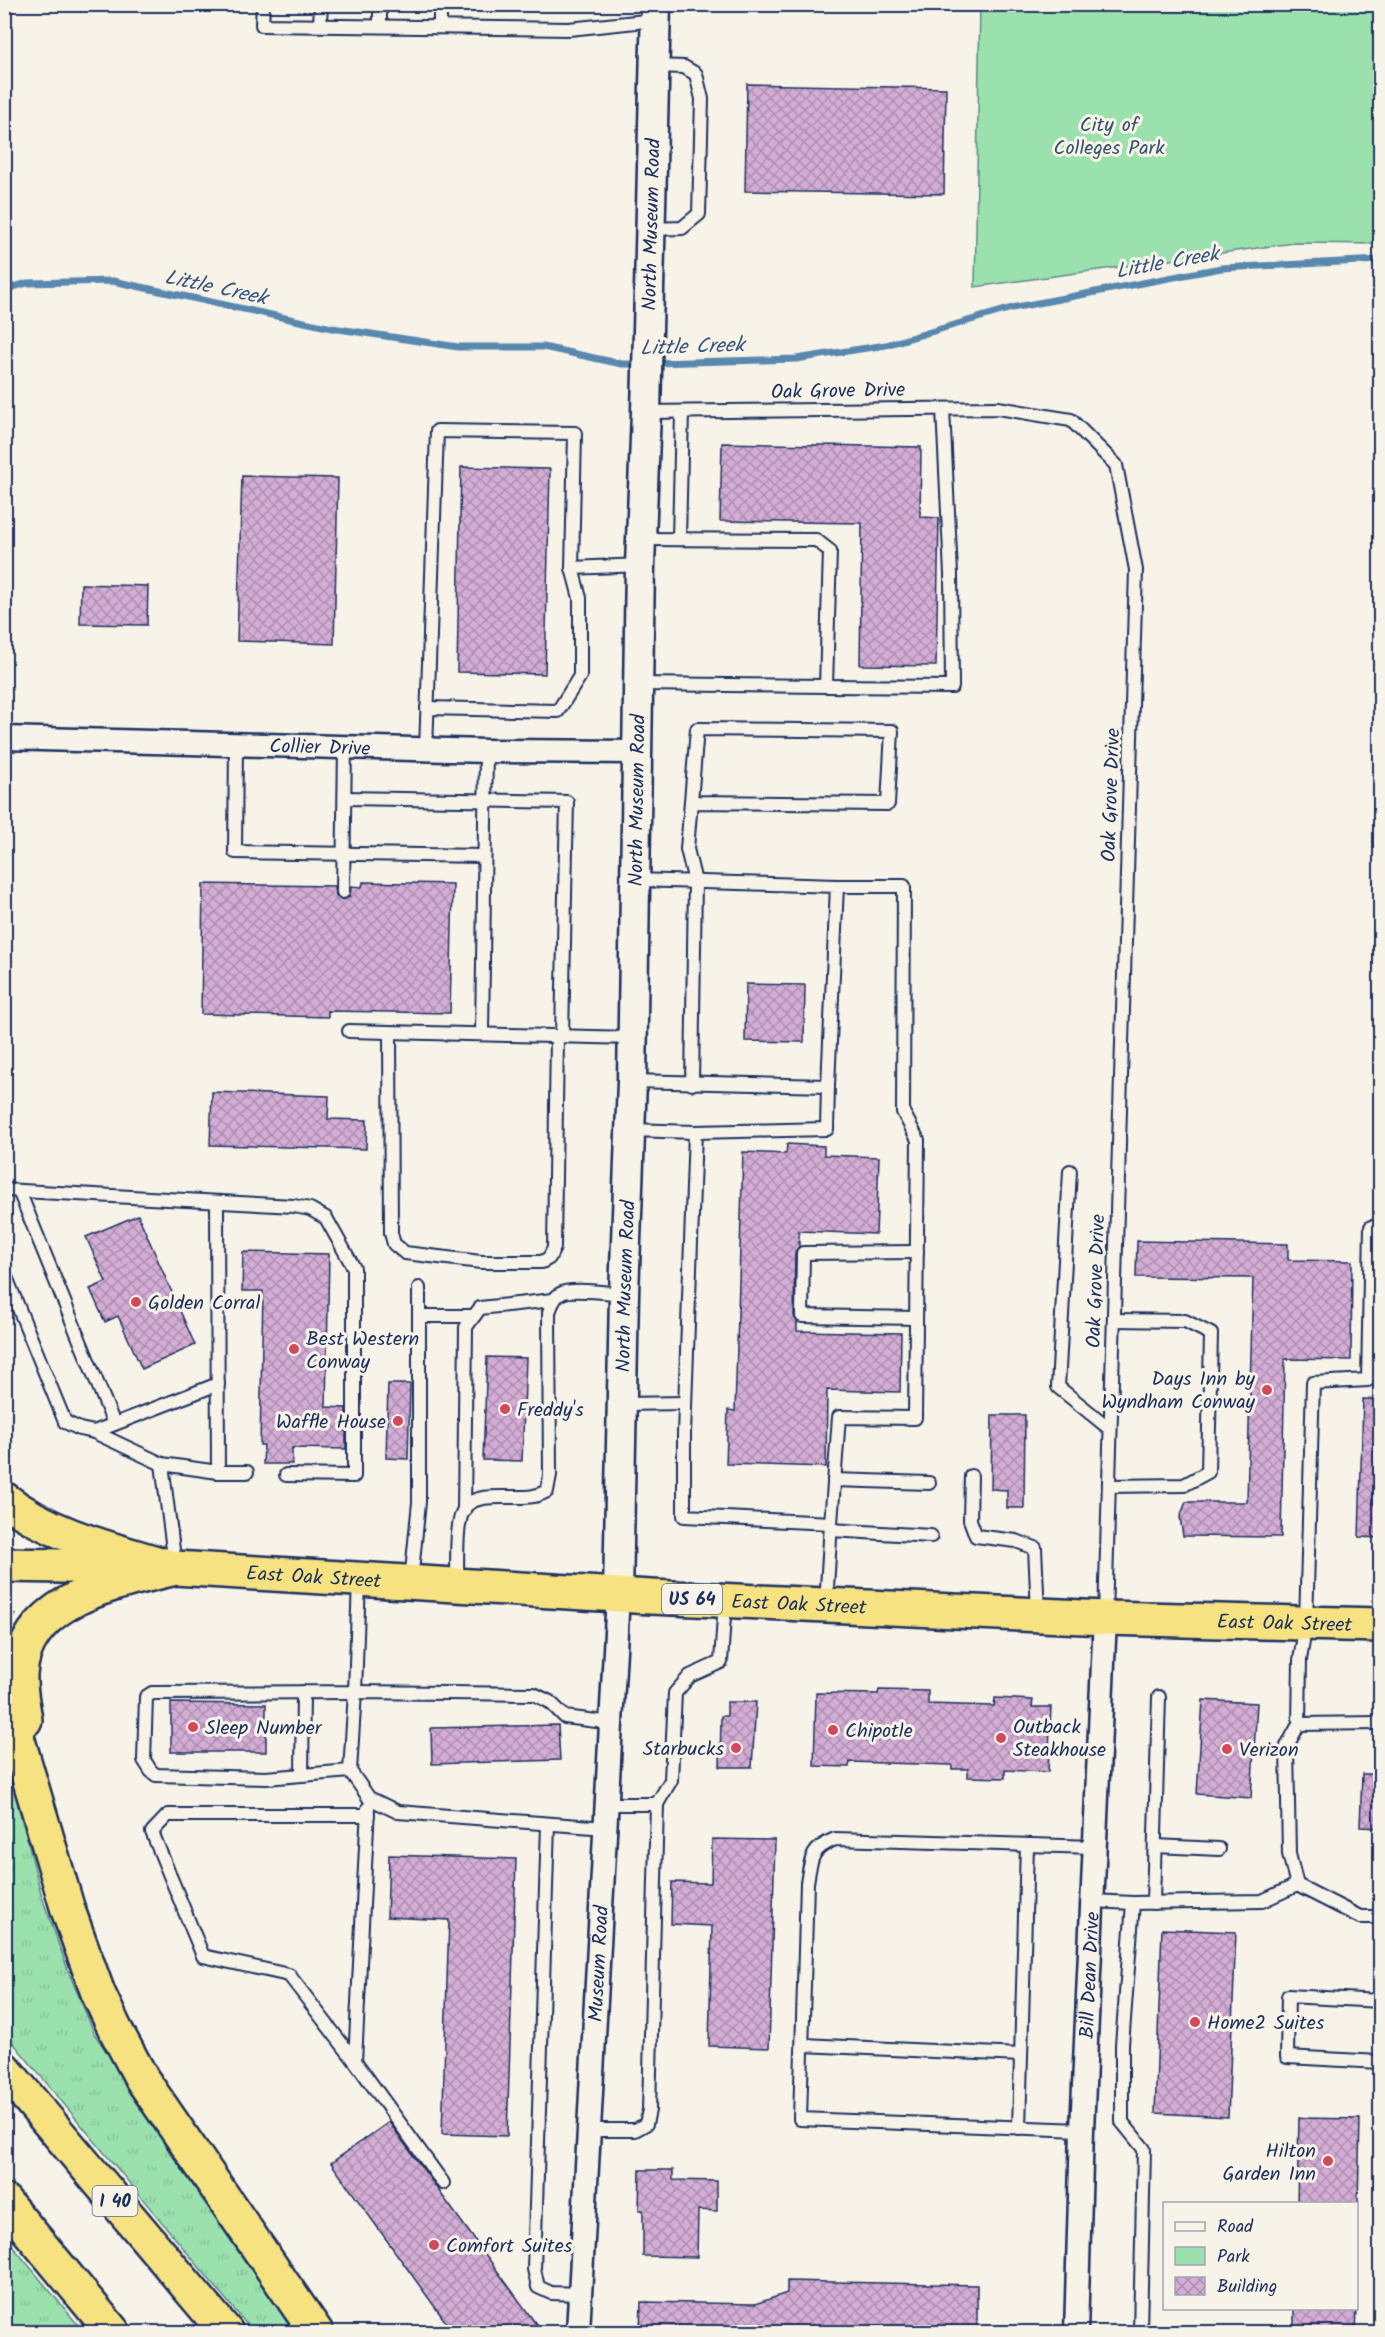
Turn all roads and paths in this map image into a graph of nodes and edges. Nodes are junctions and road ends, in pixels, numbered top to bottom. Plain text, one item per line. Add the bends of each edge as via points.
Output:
1 (262, 4) edge
2 (321, 4) edge
3 (380, 4) edge
4 (440, 4) edge
5 (655, 12) edge
6 (320, 25) junction
7 (380, 26) junction
8 (440, 27) junction
9 (654, 66) junction
10 (650, 229) junction
11 (943, 409) junction
12 (646, 412) junction
13 (682, 412) junction
14 (679, 539) junction
15 (640, 552) junction
16 (572, 568) junction
17 (638, 684) junction
18 (826, 686) junction
19 (427, 708) junction
20 (4, 738) edge
21 (236, 744) junction
22 (345, 747) junction
23 (426, 750) junction
24 (486, 751) junction
25 (637, 753) junction
26 (345, 798) junction
27 (486, 802) junction
28 (691, 802) junction
29 (343, 854) junction
30 (484, 856) junction
31 (636, 880) junction
32 (694, 882) junction
33 (837, 886) junction
34 (343, 892) dead end
35 (349, 1031) dead end
36 (390, 1032) junction
37 (482, 1034) junction
38 (559, 1036) junction
39 (633, 1038) junction
40 (632, 1081) junction
41 (692, 1084) junction
42 (828, 1086) junction
43 (630, 1130) junction
44 (695, 1132) junction
45 (1070, 1171) dead end
46 (4, 1190) edge
47 (19, 1191) junction
48 (217, 1202) junction
49 (1380, 1227) edge
50 (917, 1251) junction
51 (4, 1272) edge
52 (419, 1288) dead end
53 (624, 1294) junction
54 (551, 1306) junction
55 (419, 1316) junction
56 (474, 1316) junction
57 (916, 1318) junction
58 (1114, 1320) junction
59 (218, 1384) junction
60 (685, 1403) junction
61 (622, 1404) junction
62 (114, 1424) junction
63 (1110, 1429) junction
64 (94, 1432) junction
65 (162, 1464) junction
66 (218, 1472) junction
67 (247, 1472) dead end
68 (285, 1475) dead end
69 (971, 1476) dead end
70 (834, 1480) junction
71 (929, 1484) dead end
72 (1108, 1486) junction
73 (4, 1499) edge
74 (464, 1511) junction
75 (831, 1527) junction
76 (931, 1536) dead end
77 (4, 1565) edge
78 (175, 1568) junction
79 (359, 1580) junction
80 (411, 1583) junction
81 (457, 1586) junction
82 (618, 1595) junction
83 (725, 1600) junction
84 (826, 1605) junction
85 (1038, 1614) junction
86 (1105, 1618) junction
87 (1306, 1623) junction
88 (1380, 1625) edge
89 (303, 1692) junction
90 (355, 1692) junction
91 (4, 1694) edge
92 (1159, 1697) dead end
93 (612, 1723) junction
94 (1380, 1723) edge
95 (1299, 1724) junction
96 (350, 1771) junction
97 (302, 1775) junction
98 (369, 1798) junction
99 (607, 1804) junction
100 (657, 1804) junction
101 (40, 1811) junction
102 (368, 1815) junction
103 (548, 1824) junction
104 (606, 1828) junction
105 (1027, 1845) junction
106 (1155, 1846) junction
107 (1094, 1848) junction
108 (1219, 1849) dead end
109 (1297, 1885) junction
110 (1092, 1901) junction
111 (1133, 1903) junction
112 (1153, 1903) junction
113 (1380, 1917) edge
114 (1380, 2001) edge
115 (802, 2045) junction
116 (1021, 2055) junction
117 (355, 2061) junction
118 (1380, 2062) edge
119 (4, 2069) edge
120 (1018, 2128) junction
121 (589, 2130) junction
122 (1082, 2130) junction
123 (442, 2183) dead end
124 (4, 2201) edge
125 (580, 2294) junction
126 (113, 2332) edge
127 (225, 2332) edge
128 (316, 2332) edge
129 (578, 2332) edge
130 (1076, 2332) edge
131 (1140, 2332) edge

1 - 6 lane via 262,25
2 - 6 lane
3 - 7 lane
4 - 8 lane
5 - 8 lane via 569,29
5 - 9 street, North Museum Road
6 - 7 lane
7 - 8 lane
9 - 10 street, North Museum Road
9 - 10 lane via 684,68 696,74 702,99 699,214 682,228
10 - 12 street, North Museum Road
11 - 13 lane, Oak Grove Drive
11 - 18 lane via 951,574 951,687
11 - 58 lane, Oak Grove Drive via 998,408 1071,420 1116,465 1136,570
12 - 13 lane, Oak Grove Drive
12 - 15 street, North Museum Road
13 - 14 lane
14 - 15 lane
14 - 18 lane via 816,540 830,551
15 - 16 lane
15 - 17 street, North Museum Road
16 - 19 lane via 580,598 580,676 558,711
16 - 19 lane via 575,433 438,431
17 - 18 lane
17 - 25 street, North Museum Road
19 - 23 lane
20 - 21 street, Collier Drive
21 - 22 street, Collier Drive
21 - 29 lane via 235,852
22 - 23 street, Collier Drive
22 - 26 lane
23 - 24 street, Collier Drive
24 - 25 street, Collier Drive
24 - 27 lane
25 - 31 street, North Museum Road
26 - 27 lane
26 - 29 lane
27 - 30 lane
27 - 38 lane via 567,802
28 - 28 lane via 697,729 892,731 888,804
28 - 32 lane via 687,849
29 - 30 lane
29 - 34 lane
30 - 37 lane
31 - 32 lane
31 - 39 street, North Museum Road
32 - 33 lane
32 - 41 lane
33 - 42 lane
33 - 50 lane via 904,886 903,1112 918,1140
35 - 36 lane
36 - 37 lane
36 - 38 lane via 394,1244 405,1253 481,1262 542,1262 554,1248
37 - 38 lane
38 - 39 lane
39 - 40 street, North Museum Road
40 - 41 lane
40 - 43 street, North Museum Road
41 - 42 lane
42 - 44 lane via 827,1130
43 - 44 lane
43 - 53 street, North Museum Road
44 - 60 lane
45 - 63 lane via 1058,1387
46 - 47 lane
47 - 48 lane
47 - 62 lane
48 - 59 lane
48 - 68 lane via 310,1209 326,1218 354,1268 354,1476
49 - 87 lane via 1371,1227 1368,1380 1313,1383
50 - 57 lane
50 - 57 lane via 803,1253 802,1316
51 - 64 lane via 65,1422
52 - 55 lane
53 - 54 lane via 572,1291 561,1293
53 - 61 street, North Museum Road
54 - 56 lane via 480,1308
54 - 74 lane via 547,1491 537,1497 477,1500
55 - 56 lane
55 - 80 lane via 419,1502
56 - 74 lane via 466,1327
57 - 70 lane via 915,1418 839,1417
58 - 63 lane, Oak Grove Drive
58 - 72 lane via 1185,1321 1211,1334 1208,1472 1184,1485
59 - 62 lane
59 - 66 lane
60 - 61 lane
60 - 75 lane via 684,1516
61 - 82 street, North Museum Road
62 - 64 lane
63 - 72 lane, Oak Grove Drive
64 - 65 lane
65 - 66 lane
65 - 78 lane
66 - 67 lane
69 - 85 lane via 969,1520 976,1536 1016,1540 1035,1548
70 - 71 lane
70 - 75 lane
72 - 86 lane, Oak Grove Drive
73 - 78 highway via 43,1524
74 - 81 lane
75 - 76 lane
75 - 84 lane
77 - 78 highway, East Oak Street / US 64
78 - 79 highway, East Oak Street / US 64
78 - 101 highway via 94,1590 51,1614 32,1636 20,1673
79 - 80 highway, East Oak Street / US 64
79 - 90 lane
80 - 81 highway, East Oak Street / US 64
81 - 82 highway, East Oak Street / US 64
82 - 83 highway, East Oak Street / US 64
82 - 93 street, Museum Road
83 - 84 highway, East Oak Street / US 64
83 - 100 lane via 721,1662 690,1676 675,1693 671,1780
84 - 85 highway, East Oak Street / US 64
85 - 86 highway, East Oak Street / US 64
86 - 87 highway, East Oak Street / US 64
86 - 107 street, Bill Dean Drive
87 - 88 highway, East Oak Street / US 64
87 - 95 lane via 1300,1660
89 - 90 lane
89 - 97 lane
89 - 97 lane via 152,1693 146,1697 144,1760 156,1775
90 - 93 lane via 534,1694 550,1702 565,1717
90 - 96 lane
91 - 101 highway
92 - 106 lane
93 - 99 street, Museum Road
94 - 95 lane
95 - 109 lane via 1287,1746 1289,1854
96 - 97 lane
96 - 98 lane
98 - 102 lane
98 - 103 lane via 398,1812
99 - 100 lane
99 - 104 street, Museum Road
100 - 121 lane via 649,2110 646,2124 635,2130
101 - 128 highway via 81,1949 115,2029 142,2079
102 - 117 lane
102 - 117 lane via 168,1815 152,1832 203,1956 289,1975
103 - 104 lane
103 - 125 lane via 534,2269 538,2287 551,2293
104 - 121 street, Museum Road
105 - 107 lane
105 - 115 lane via 835,1839 822,1844 811,1857 807,1883
105 - 116 lane
106 - 108 lane
106 - 112 lane
107 - 110 street, Bill Dean Drive
109 - 112 lane via 1262,1901
109 - 113 lane via 1360,1917
110 - 111 lane
110 - 122 street, Bill Dean Drive
111 - 112 lane
111 - 131 lane via 1122,2045 1122,2122 1144,2149
114 - 118 lane via 1288,1996 1287,2057
115 - 116 lane
115 - 120 lane via 800,2119
116 - 120 lane
117 - 123 lane
119 - 127 highway, I 40
120 - 122 lane
121 - 125 street, Museum Road
122 - 130 street, Bill Dean Drive
124 - 126 highway
125 - 129 street, Museum Road

